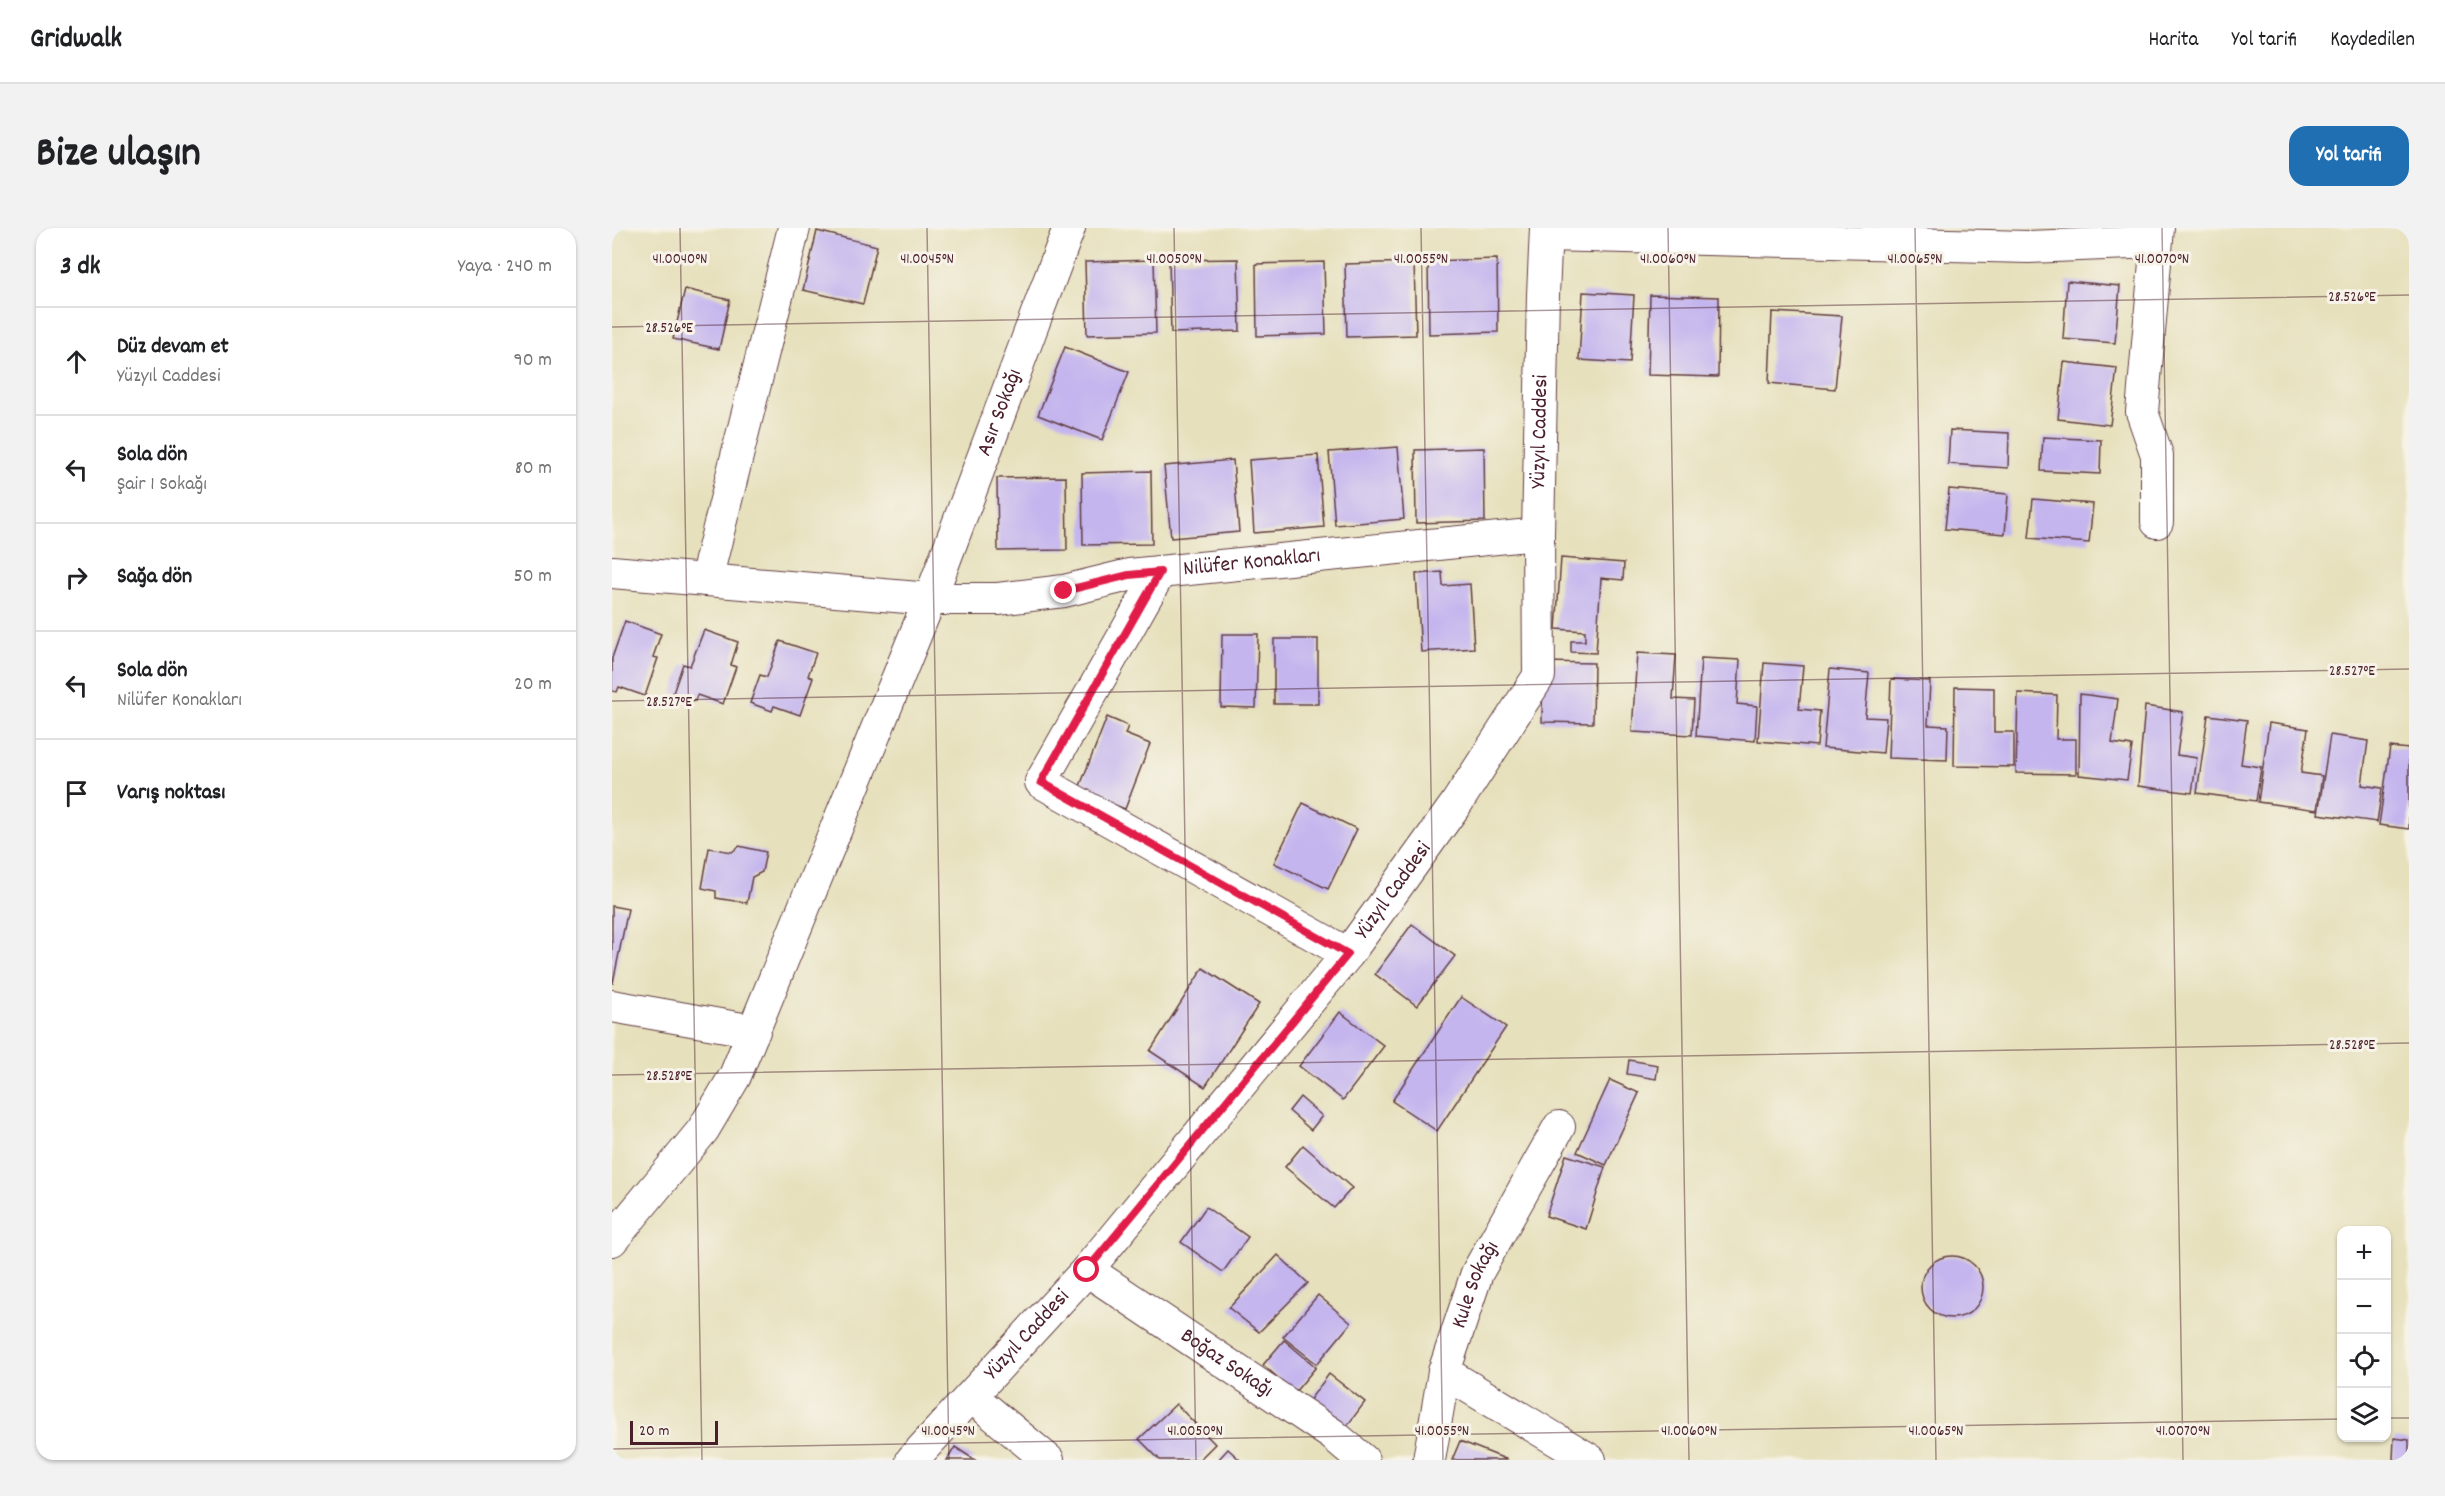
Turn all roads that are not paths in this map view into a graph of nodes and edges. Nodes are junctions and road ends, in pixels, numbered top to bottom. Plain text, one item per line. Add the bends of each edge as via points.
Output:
1 (794, 228) edge
2 (1069, 228) edge
3 (1546, 231) edge
4 (2157, 235) edge
5 (2157, 522) dead end
6 (1539, 534) junction
7 (612, 572) edge
8 (1160, 572) junction
9 (706, 580) junction
10 (930, 599) junction
11 (1348, 954) junction
12 (612, 1006) edge
13 (753, 1031) junction
14 (1559, 1127) dead end
15 (612, 1240) edge
16 (1087, 1270) junction
17 (1444, 1372) junction
18 (972, 1397) junction
19 (912, 1460) edge
20 (1048, 1460) edge
21 (1363, 1460) edge
22 (1429, 1460) edge
23 (1590, 1460) edge

1 - 9 street
2 - 10 street, Asır Sokağı
3 - 4 street via 2028,247
3 - 6 street, Yüzyıl Caddesi
4 - 5 street via 2142,412 2157,455
6 - 8 street, Nilüfer Konakları
6 - 11 street, Yüzyıl Caddesi via 1539,676 1456,804
7 - 9 street, Nilüfer Konakları
8 - 10 street, Nilüfer Konakları via 1129,575 1064,591 998,598
8 - 11 street via 1041,782
9 - 10 street, Nilüfer Konakları
10 - 13 street, Asır Sokağı
11 - 16 street, Yüzyıl Caddesi
12 - 13 street
13 - 15 street, Asır Sokağı via 731,1084 703,1130
14 - 17 street, Kule Sokağı via 1477,1273
16 - 18 street, Yüzyıl Caddesi
16 - 21 street, Boğaz Sokağı via 1332,1434
17 - 22 street, Kule Sokağı
17 - 23 street
18 - 19 street, Yüzyıl Caddesi
18 - 20 street

